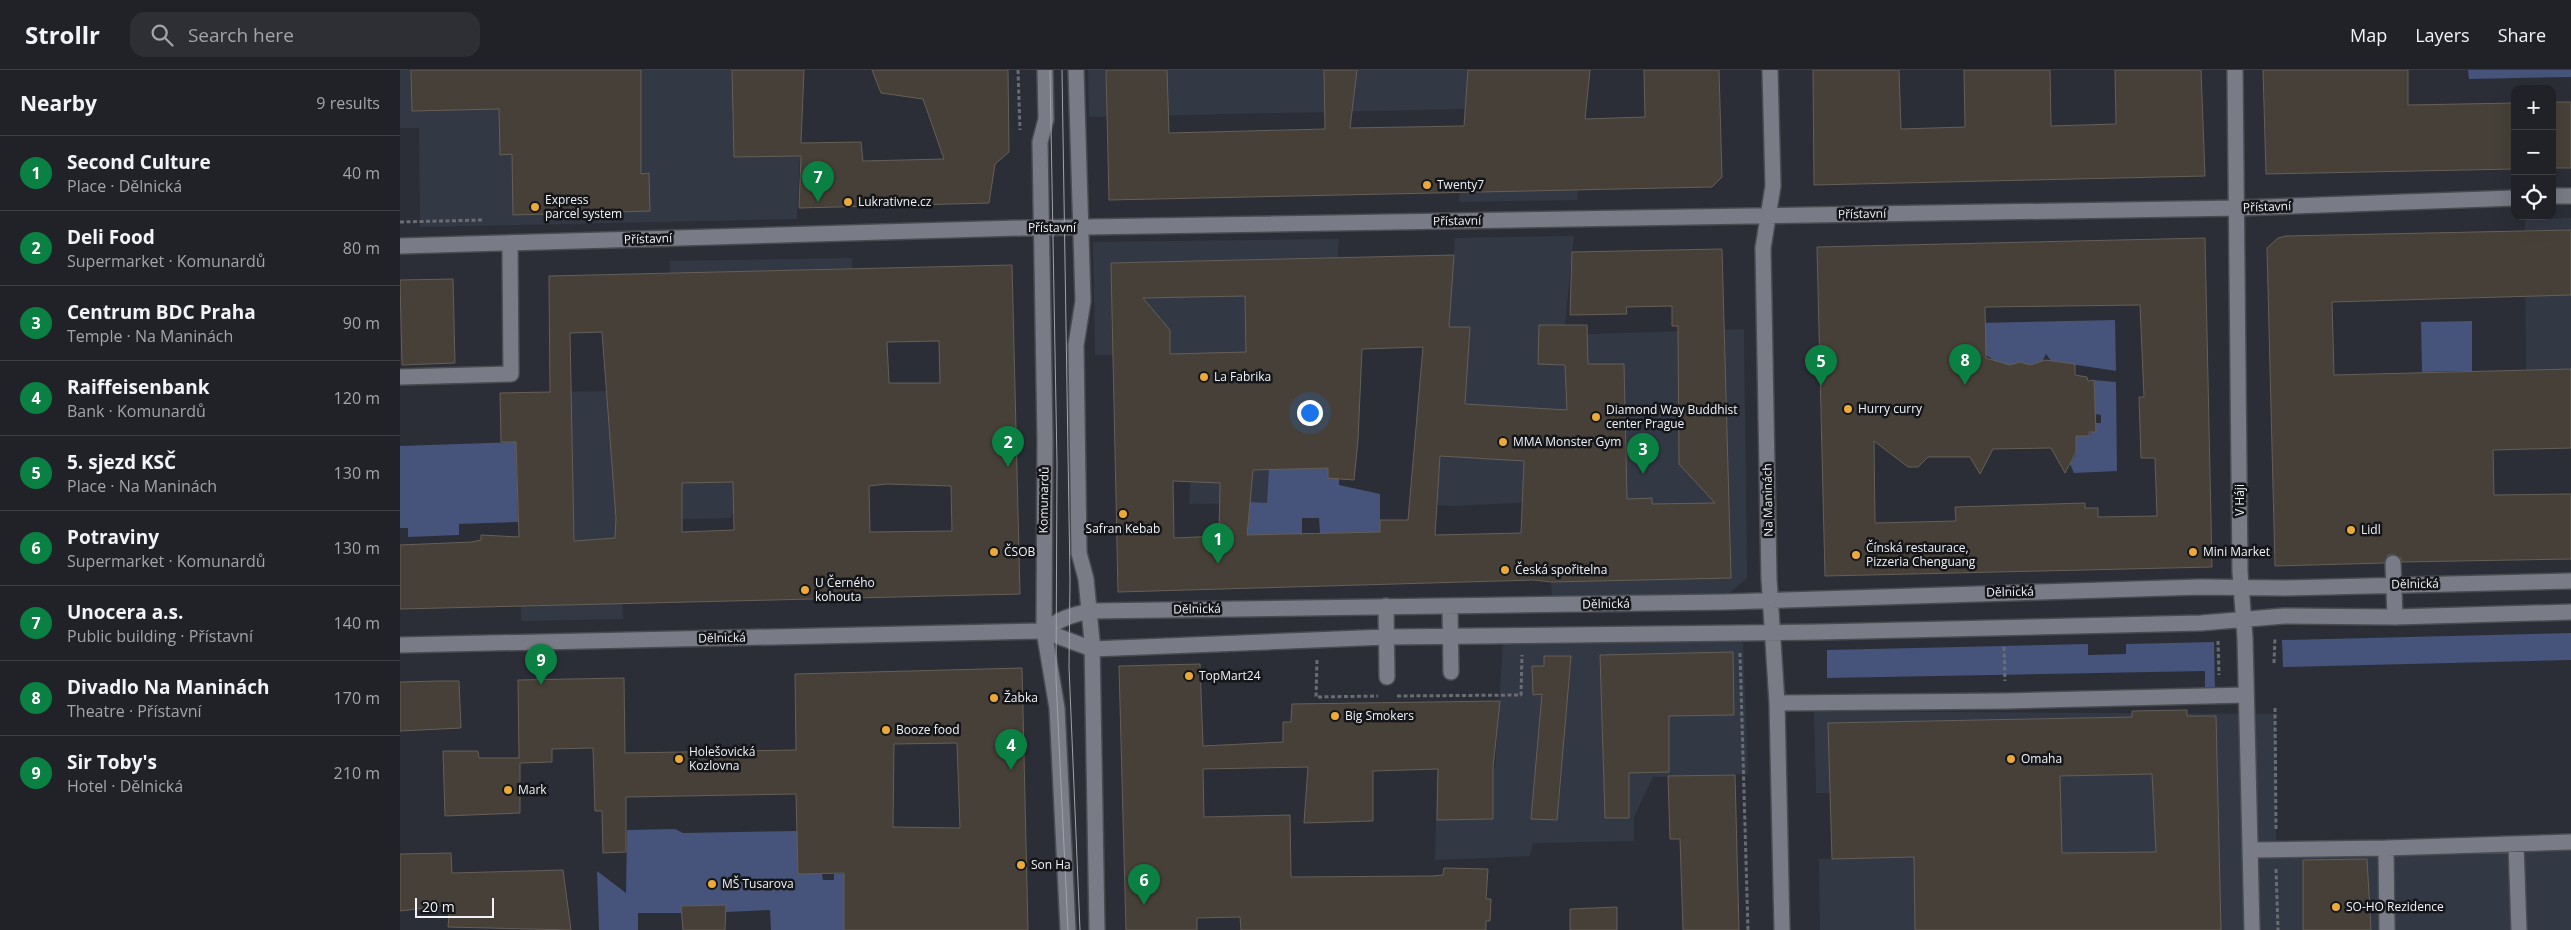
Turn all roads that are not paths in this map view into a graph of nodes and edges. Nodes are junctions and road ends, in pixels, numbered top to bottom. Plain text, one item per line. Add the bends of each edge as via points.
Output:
1 (1045, 70) edge
2 (1076, 70) edge
3 (1770, 70) edge
4 (2236, 70) edge
5 (2556, 196) edge
6 (2571, 196) edge
7 (2511, 198) edge
8 (2238, 208) junction
9 (1768, 216) junction
10 (1081, 227) junction
11 (1041, 228) junction
12 (510, 244) junction
13 (400, 246) edge
14 (400, 377) edge
15 (2393, 562) dead end
16 (2571, 581) edge
17 (2394, 585) junction
18 (2241, 588) junction
19 (1771, 600) junction
20 (1386, 606) junction
21 (1450, 606) junction
22 (1090, 611) junction
23 (2571, 612) edge
24 (2394, 617) junction
25 (2244, 620) junction
26 (1044, 631) junction
27 (1773, 632) junction
28 (1386, 637) junction
29 (1451, 637) junction
30 (400, 644) edge
31 (1092, 649) junction
32 (1452, 672) dead end
33 (1387, 677) dead end
34 (2246, 695) junction
35 (1778, 703) junction
36 (2571, 842) edge
37 (2516, 844) junction
38 (2386, 848) junction
39 (2250, 850) junction
40 (1068, 930) edge
41 (1097, 930) edge
42 (1782, 930) edge
43 (2252, 930) edge
44 (2388, 930) edge
45 (2519, 930) edge

1 - 11 street, Komunardů via 1046,119 1040,142
2 - 10 street
3 - 9 street, Na Maninách via 1773,186
4 - 8 street, V Háji
5 - 6 street
7 - 8 street, Přístavní
8 - 9 street, Přístavní
8 - 18 street, V Háji
9 - 10 street, Přístavní
9 - 19 street, Na Maninách via 1763,248
10 - 11 street, Přístavní
10 - 22 street via 1083,301 1076,345 1078,543
11 - 12 street, Přístavní
11 - 26 street, Komunardů
12 - 13 street, Přístavní
12 - 14 street via 511,374
15 - 17 street
16 - 17 street, Dělnická
17 - 18 street, Dělnická
17 - 24 street
18 - 19 street, Dělnická
18 - 25 street, V Háji
19 - 21 street, Dělnická
19 - 27 street, Na Maninách
20 - 21 street, Dělnická
20 - 22 street, Dělnická
20 - 28 street
21 - 29 street
22 - 26 street, Dělnická via 1070,615
22 - 31 street
23 - 24 street, Dělnická
24 - 25 street, Dělnická via 2284,616
25 - 27 street, Dělnická
25 - 34 street, V Háji
26 - 30 street, Dělnická
26 - 31 street, Dělnická
26 - 40 street, Komunardů via 1057,708
27 - 29 street, Dělnická
27 - 35 street, Na Maninách
28 - 29 street, Dělnická
28 - 31 street, Dělnická
28 - 33 street
29 - 32 street
31 - 41 street
34 - 35 street
34 - 39 street, V Háji
35 - 42 street, Na Maninách
36 - 37 street
37 - 38 street
37 - 45 street
38 - 39 street
38 - 44 street
39 - 43 street, V Háji

